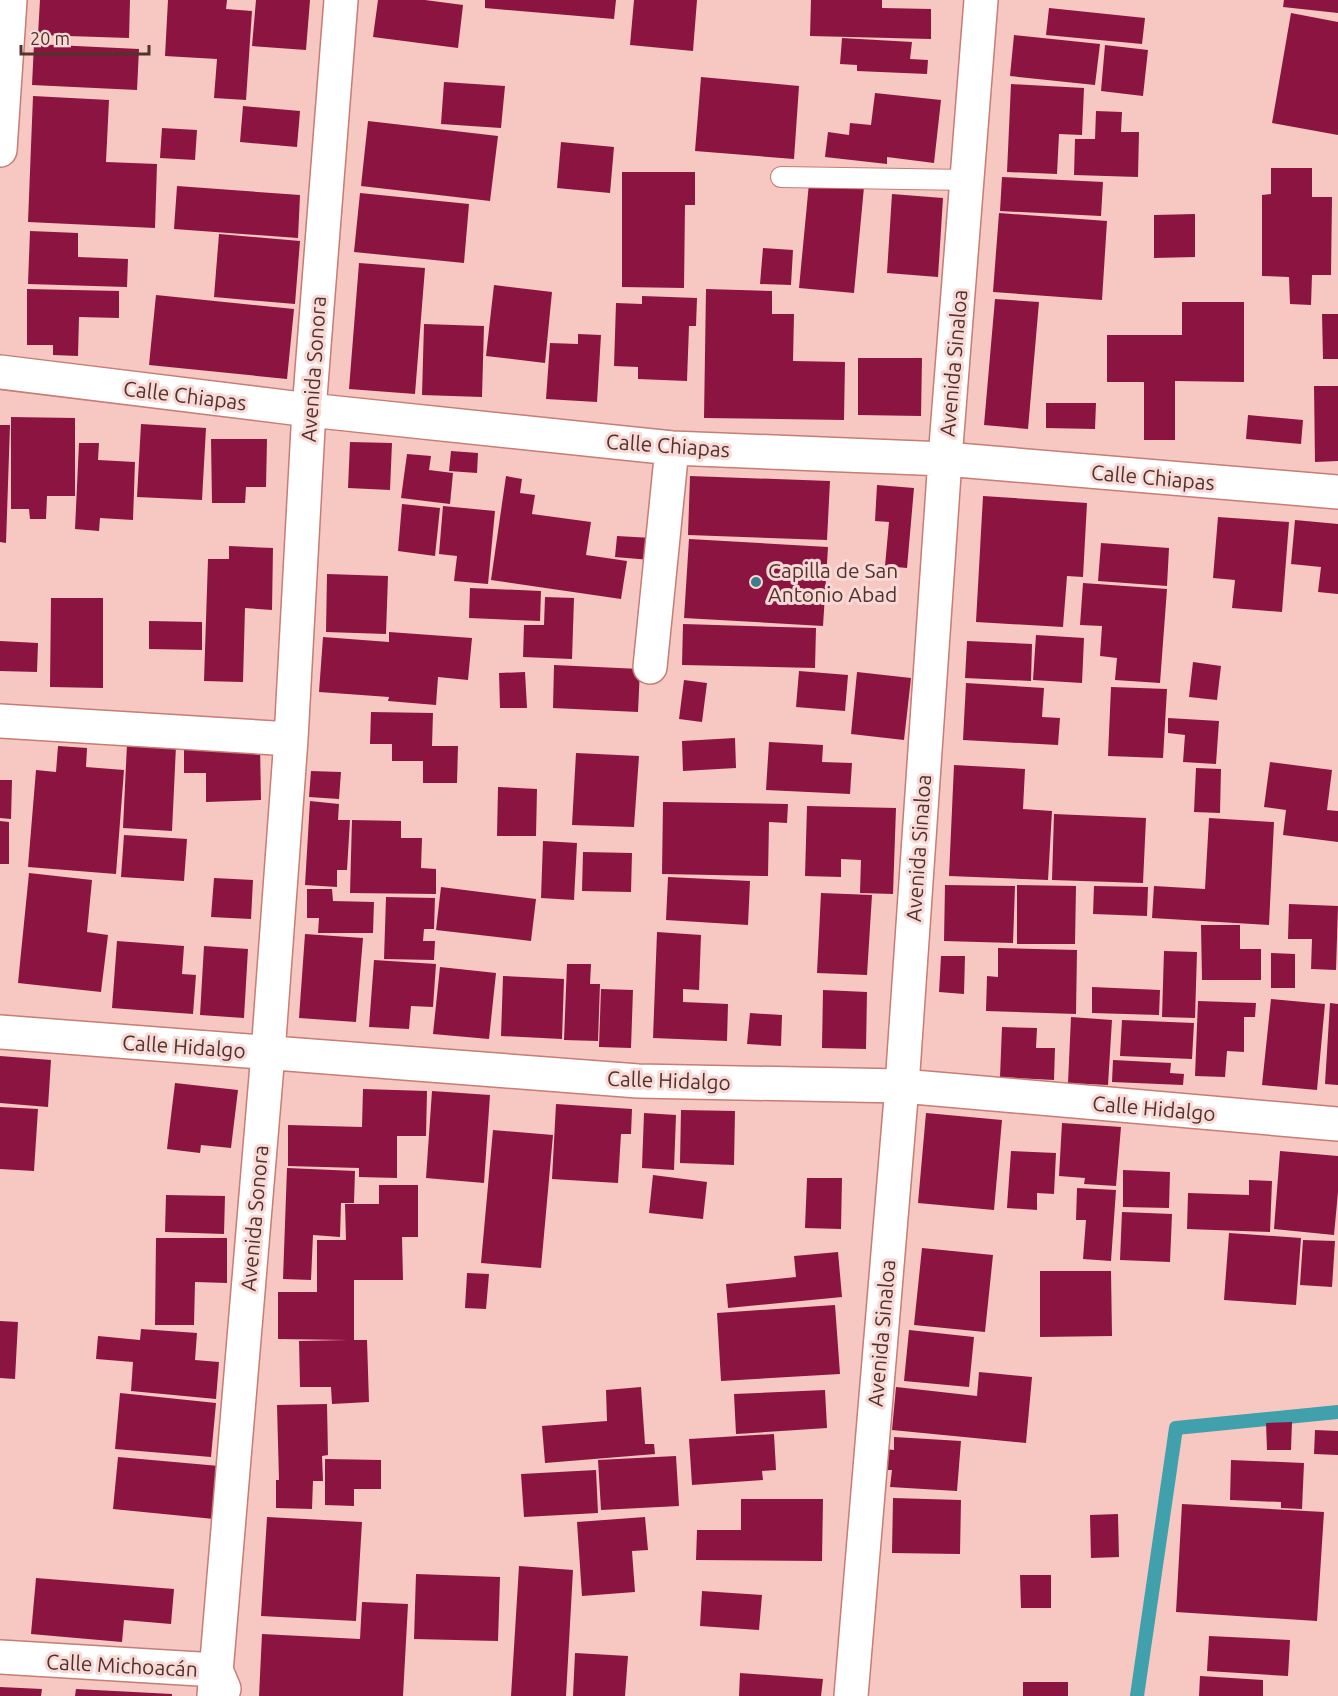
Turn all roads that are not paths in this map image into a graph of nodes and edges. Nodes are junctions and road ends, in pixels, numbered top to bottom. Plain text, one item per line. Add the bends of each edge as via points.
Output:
1 (10, 0) edge
2 (341, 0) edge
3 (981, 0) edge
4 (0, 150) edge
5 (781, 177) dead end
6 (968, 180) junction
7 (0, 372) edge
8 (309, 410) junction
9 (672, 448) junction
10 (945, 459) junction
11 (1338, 492) edge
12 (650, 667) dead end
13 (0, 721) edge
14 (291, 739) junction
15 (0, 1032) edge
16 (268, 1053) junction
17 (902, 1086) junction
18 (1338, 1124) edge
19 (0, 1657) edge
20 (219, 1687) edge
21 (851, 1696) edge

1 - 4 street
2 - 8 street, Avenida Sonora
3 - 6 street, Avenida Sinaloa
5 - 6 lane
6 - 10 street, Avenida Sinaloa
7 - 8 street, Calle Chiapas
8 - 9 street, Calle Chiapas
8 - 14 street, Avenida Sonora
9 - 10 street, Calle Chiapas
9 - 12 street
10 - 11 street, Calle Chiapas
10 - 17 street, Avenida Sinaloa
13 - 14 street
14 - 16 street, Avenida Sonora
15 - 16 street, Calle Hidalgo
16 - 17 street, Calle Hidalgo via 638,1081
16 - 20 street, Avenida Sonora
17 - 18 street, Calle Hidalgo
17 - 21 street, Avenida Sinaloa
19 - 20 street, Calle Michoacán

